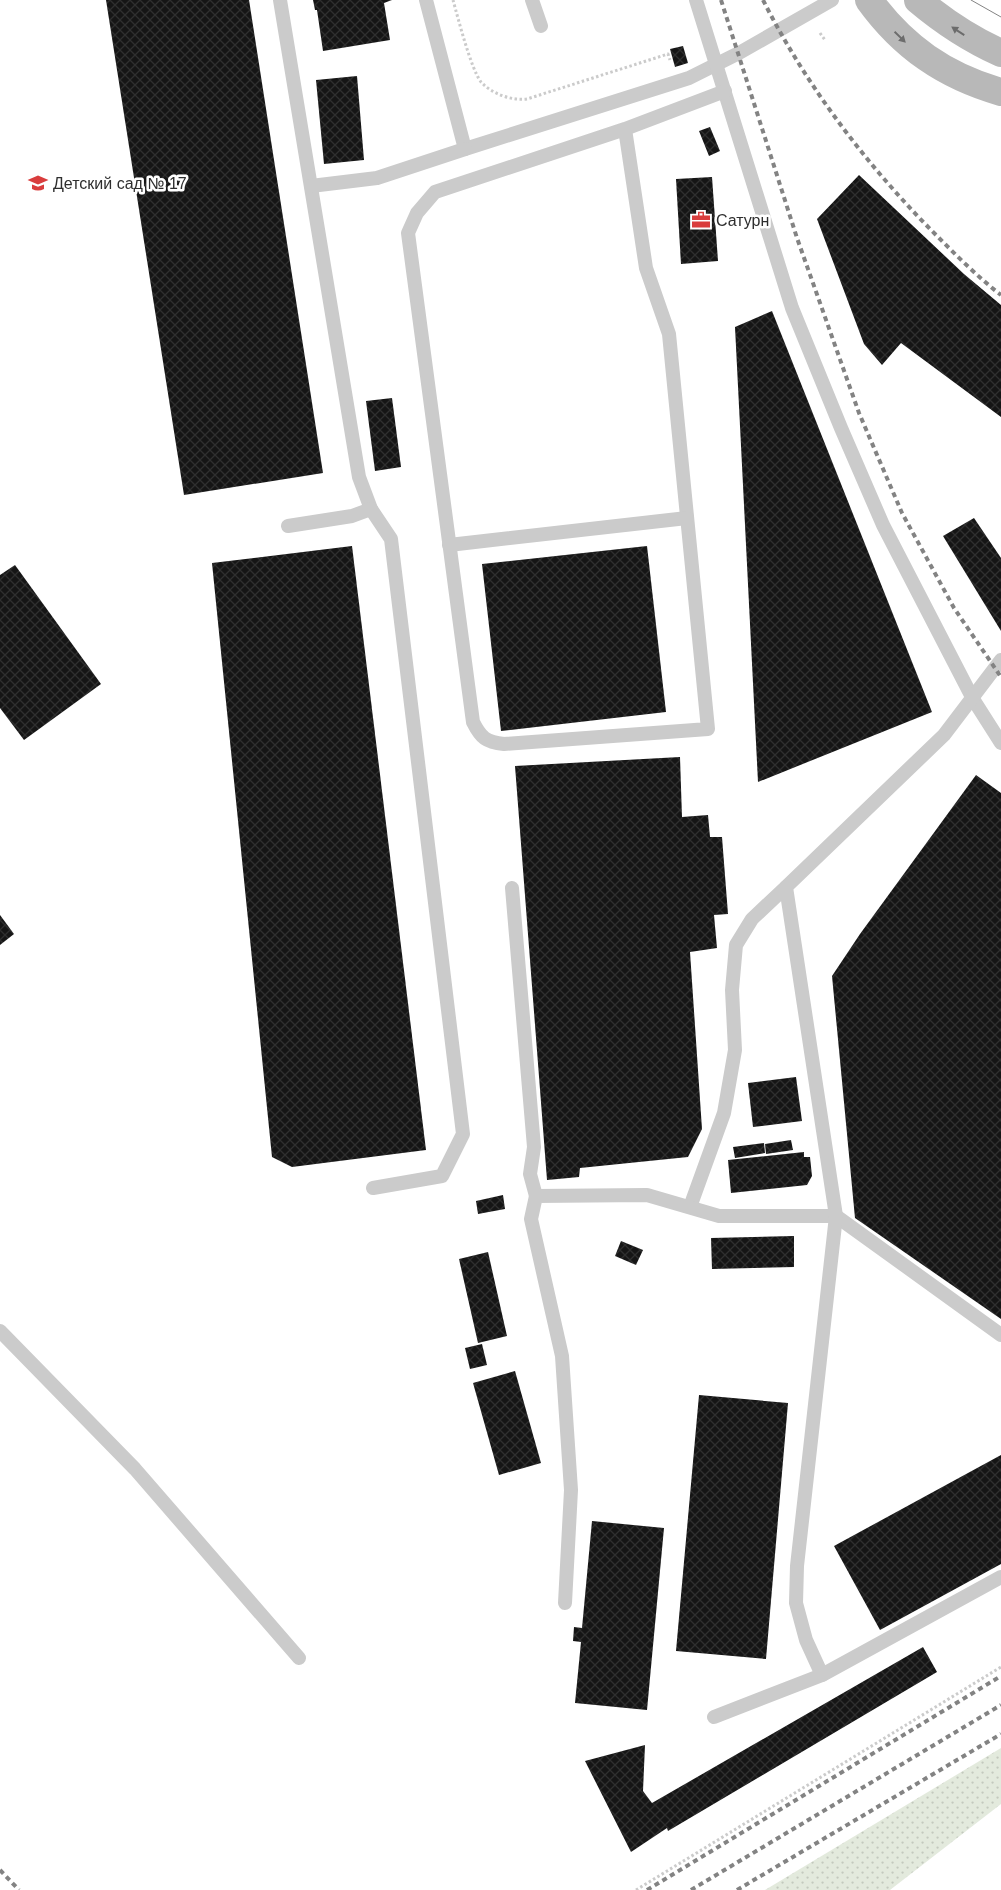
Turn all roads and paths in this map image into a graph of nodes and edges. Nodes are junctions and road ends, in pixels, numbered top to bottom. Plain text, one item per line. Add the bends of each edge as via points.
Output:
1 (280, 0) edge
2 (426, 0) edge
3 (453, 0) edge
4 (532, 0) edge
5 (696, 0) edge
6 (832, 0) edge
7 (869, 0) edge
8 (918, 0) edge
9 (541, 26) dead end
10 (1001, 53) edge
11 (716, 63) junction
12 (676, 82) junction
13 (726, 91) junction
14 (1001, 92) edge
15 (625, 129) junction
16 (465, 150) junction
17 (312, 186) junction
18 (371, 509) junction
19 (687, 518) junction
20 (288, 526) dead end
21 (449, 545) junction
22 (1001, 660) edge
23 (973, 699) junction
24 (1001, 743) edge
25 (786, 886) junction
26 (512, 888) dead end
27 (373, 1188) dead end
28 (536, 1196) junction
29 (690, 1207) junction
30 (836, 1216) junction
31 (0, 1331) edge
32 (1001, 1335) edge
33 (1001, 1577) edge
34 (565, 1602) dead end
35 (299, 1658) dead end
36 (1001, 1667) edge
37 (822, 1675) junction
38 (714, 1717) dead end
39 (636, 1890) edge

1 - 17 lane
2 - 16 lane
3 - 12 path via 480,80 509,99 527,100 668,54
4 - 9 lane
5 - 11 lane
6 - 11 lane
7 -> 14 main road via 905,42 923,56 967,80
10 -> 8 main road via 960,32
11 - 12 lane
11 - 13 lane
12 - 16 lane
13 - 15 lane
13 - 23 lane via 792,308 883,525
15 - 19 lane via 646,268 669,334
15 - 21 lane via 435,192 417,213 408,233
16 - 17 lane via 377,178
17 - 18 lane via 360,477
18 - 20 lane via 352,516
18 - 27 lane via 391,539 463,1134 442,1176
19 - 21 lane
19 - 21 lane via 708,729 504,744 492,743 480,735 473,722
22 - 23 lane
23 - 24 lane
23 - 25 lane via 944,735
25 - 29 lane via 752,919 736,945 732,990 735,1050 724,1113
25 - 30 lane
26 - 28 lane via 534,1147 530,1174
28 - 29 lane via 648,1195
28 - 34 lane via 531,1219 562,1356 565,1394 571,1490
29 - 30 lane via 719,1216
30 - 32 lane
30 - 37 lane via 796,1566 796,1603 806,1640
31 - 35 lane via 135,1468
33 - 37 lane
36 - 39 path
37 - 38 lane

